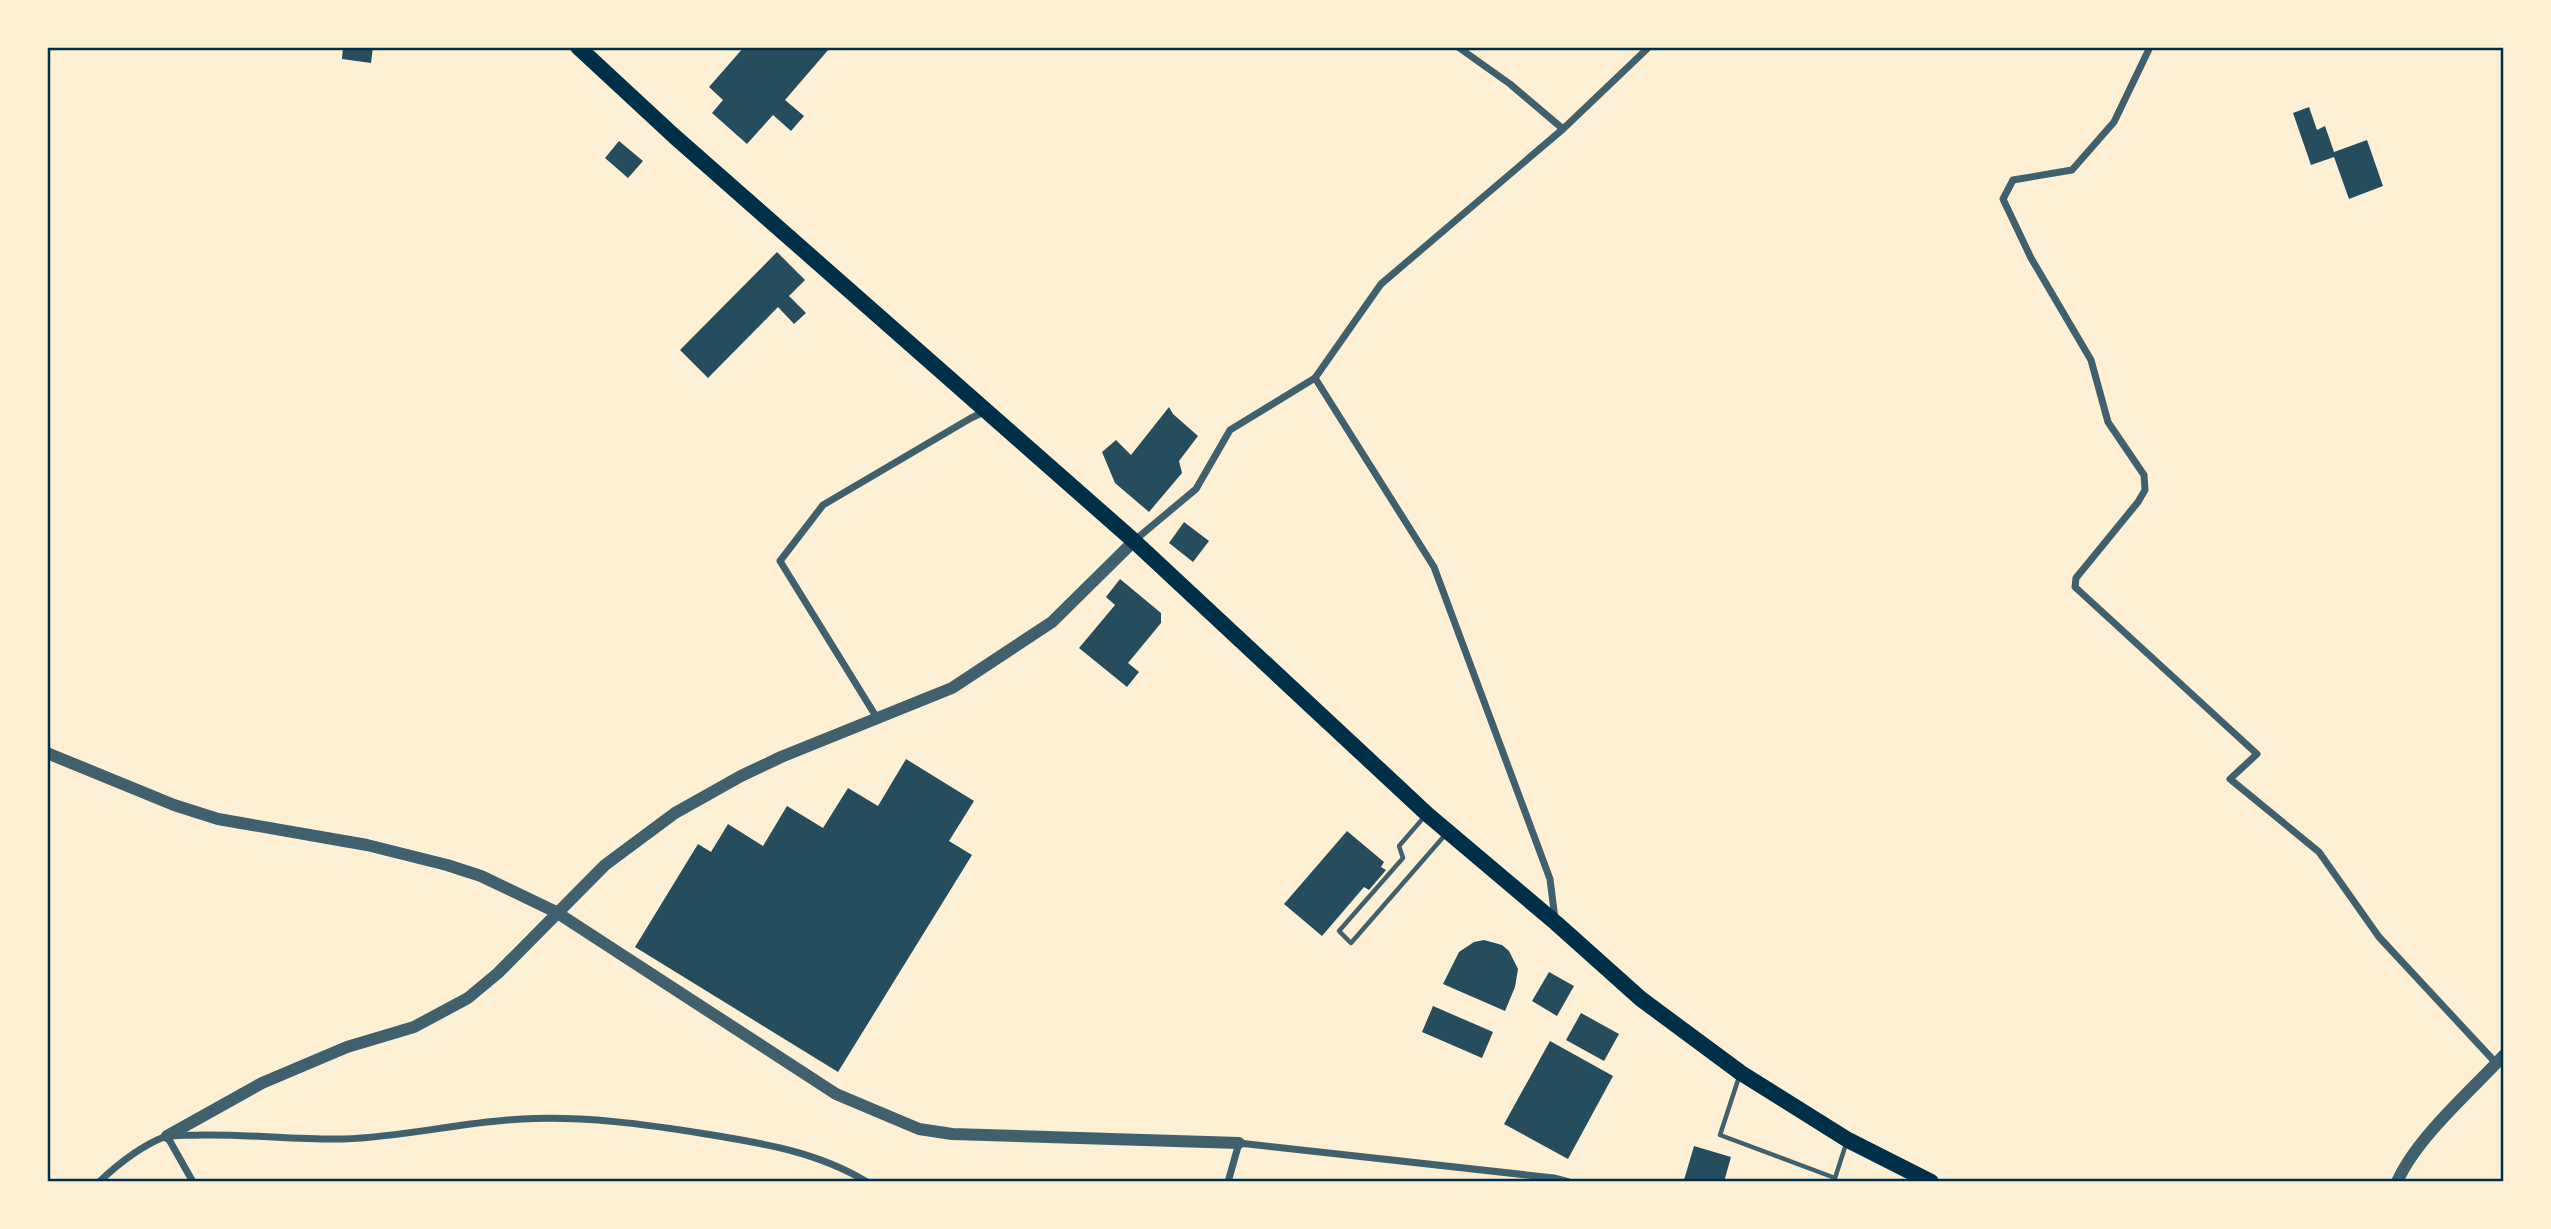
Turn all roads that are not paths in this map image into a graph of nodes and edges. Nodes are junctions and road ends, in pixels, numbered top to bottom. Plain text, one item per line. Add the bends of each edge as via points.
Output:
1 (578, 47) edge
2 (1458, 47) edge
3 (1649, 47) edge
4 (2150, 47) edge
5 (1563, 129) junction
6 (1315, 378) junction
7 (986, 411) junction
8 (1134, 541) junction
9 (877, 718) junction
10 (47, 753) edge
11 (1427, 814) junction
12 (1448, 831) junction
13 (556, 912) junction
14 (1556, 923) junction
15 (2500, 1059) edge
16 (1741, 1073) junction
17 (167, 1136) junction
18 (1848, 1140) junction
19 (1239, 1143) junction
20 (99, 1182) edge
21 (193, 1182) edge
22 (867, 1182) edge
23 (1228, 1182) edge
24 (1570, 1182) edge
25 (1931, 1182) edge
26 (2397, 1182) edge

1 - 7 highway
2 - 5 street
3 - 5 street
4 - 15 street via 2114,122 2072,170 2013,180 2003,199 2031,258 2091,360 2108,422 2144,475 2146,490 2076,578 2075,587 2257,754 2230,779 2319,852 2379,937
5 - 6 street via 1381,284
6 - 8 street via 1230,430 1196,489
6 - 14 street via 1434,567 1550,879
7 - 8 highway
7 - 9 street via 823,505 780,561
8 - 9 street via 1052,622 952,688
8 - 11 highway
9 - 13 street via 741,775 675,813 627,847
10 - 13 street via 218,819 447,864
11 - 12 highway
11 - 12 lane via 1399,846 1403,858 1339,931 1351,943
12 - 14 highway
13 - 17 street via 498,973 439,1015 262,1083
13 - 19 street via 836,1094 919,1129 952,1134
14 - 16 highway via 1641,999
15 - 26 street via 2423,1142
16 - 18 highway
16 - 18 lane via 1720,1135 1835,1178
17 - 20 street via 134,1152
17 - 21 street
17 - 22 street via 341,1139 408,1135 461,1124 580,1117 793,1150
18 - 25 highway
19 - 23 street
19 - 24 street

